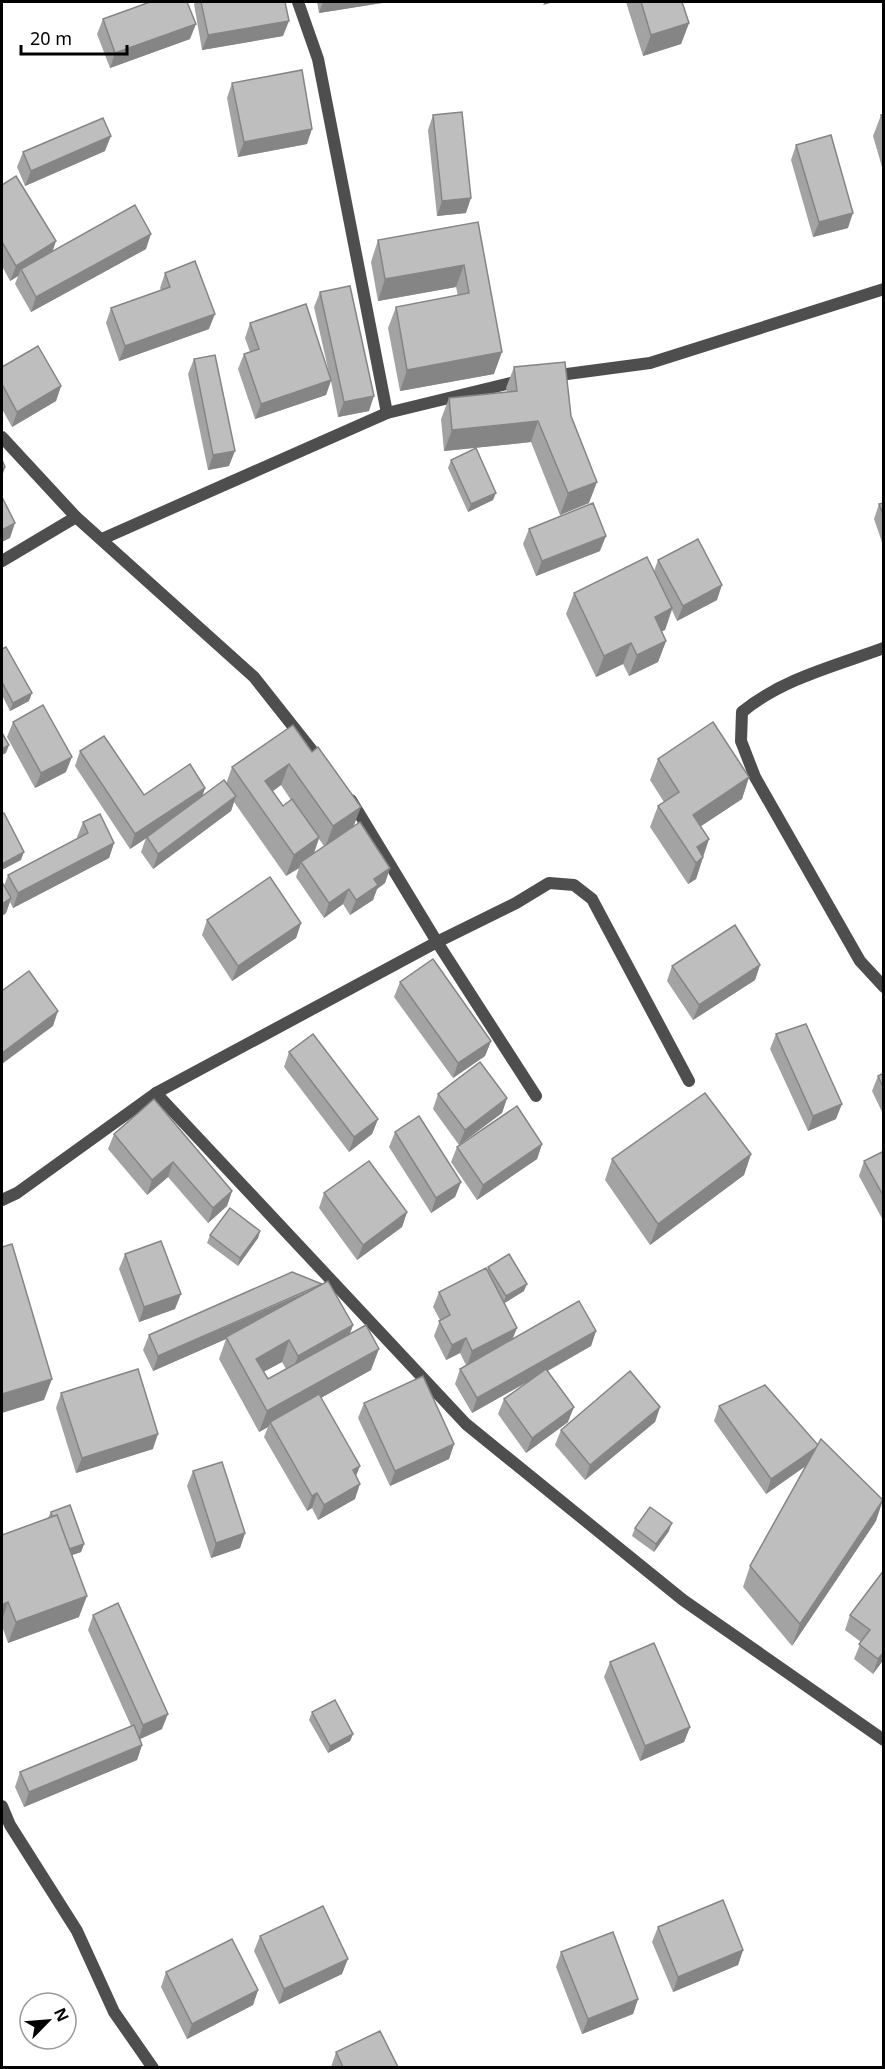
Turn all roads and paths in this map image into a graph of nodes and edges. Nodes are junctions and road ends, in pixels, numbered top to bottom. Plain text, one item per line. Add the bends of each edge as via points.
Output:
1 (298, 2) edge
2 (884, 289) edge
3 (387, 414) junction
4 (2, 437) edge
5 (75, 517) junction
6 (102, 539) junction
7 (2, 561) edge
8 (884, 648) edge
9 (330, 773) edge
10 (344, 791) edge
11 (437, 942) junction
12 (884, 987) edge
13 (689, 1081) dead end
14 (156, 1093) junction
15 (536, 1096) dead end
16 (2, 1200) edge
17 (884, 1740) edge
18 (2, 1806) edge
19 (153, 2067) edge

1 - 3 street via 318,59
2 - 3 street via 650,363 511,381
3 - 6 street
4 - 5 street
5 - 6 street
5 - 7 street
6 - 9 street via 254,677
8 - 12 street via 782,686 758,699 742,712 741,741 755,777 860,961
10 - 11 street
11 - 13 street via 549,884 574,885 592,899
11 - 14 street
11 - 15 street
14 - 16 street
14 - 17 street via 466,1424 683,1600
18 - 19 street via 77,1931 114,2012

